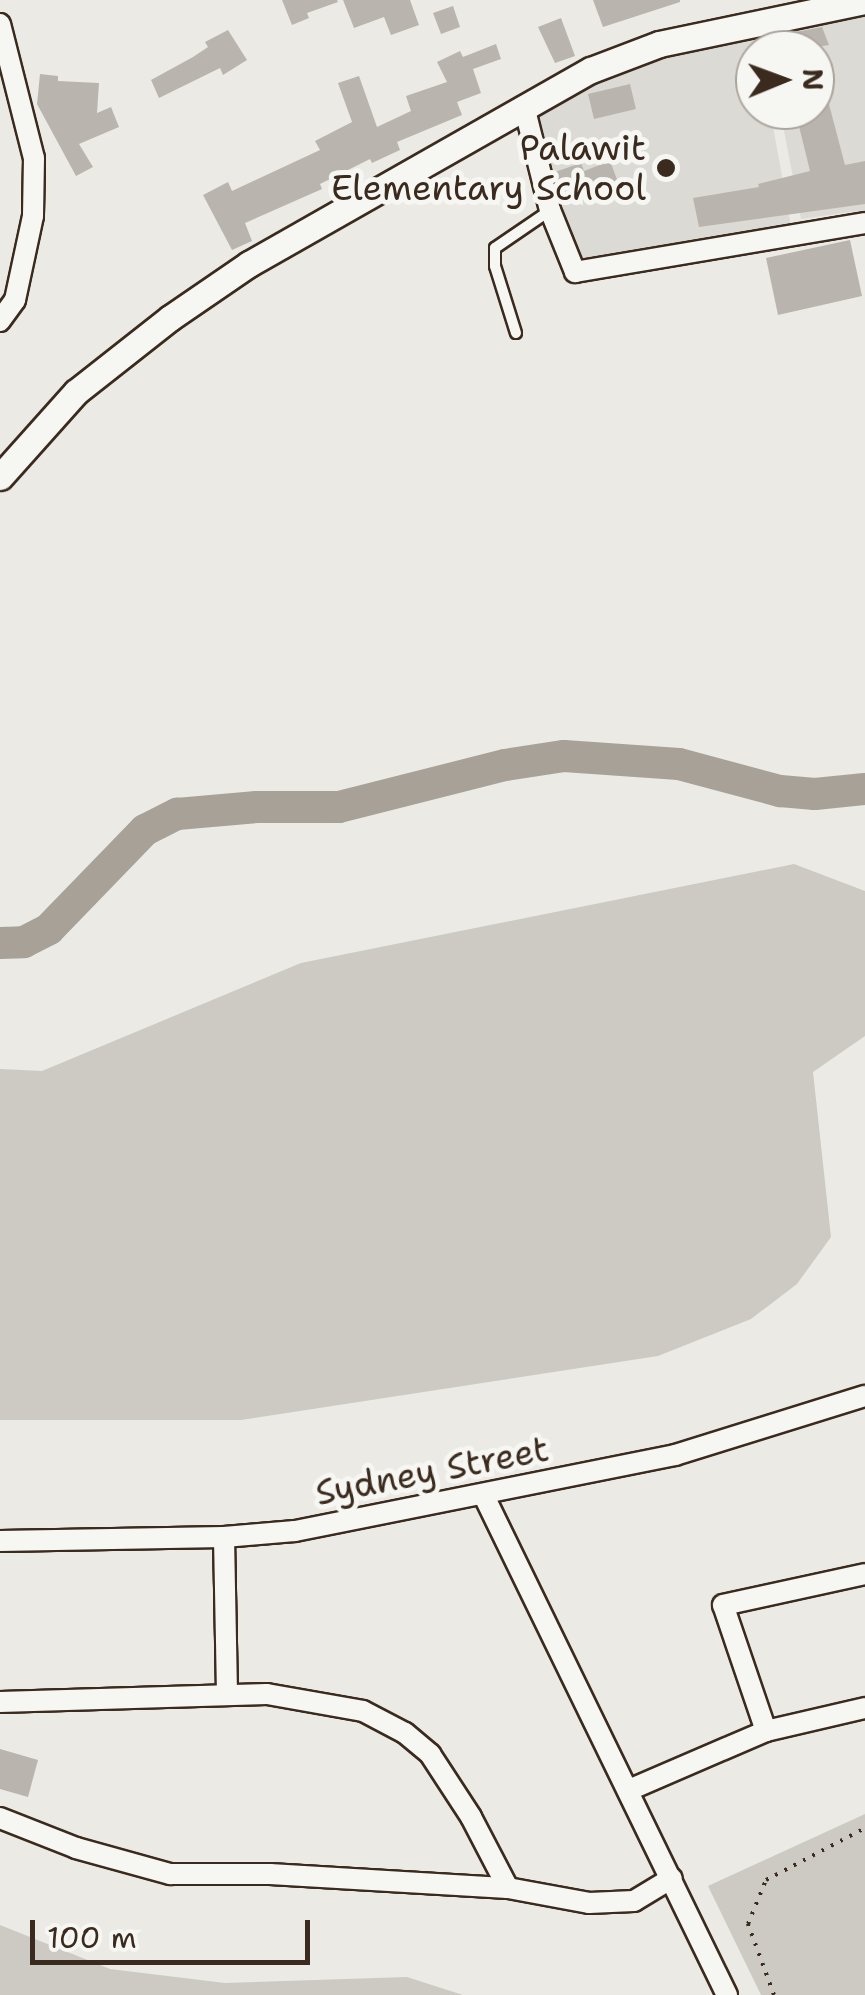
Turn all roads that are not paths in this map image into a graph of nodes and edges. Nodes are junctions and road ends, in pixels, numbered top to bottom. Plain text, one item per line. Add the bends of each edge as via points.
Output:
1 (865, 1) edge
2 (0, 24) edge
3 (524, 106) junction
4 (550, 210) junction
5 (865, 224) edge
6 (0, 321) edge
7 (516, 333) dead end
8 (0, 477) edge
9 (865, 1396) edge
10 (484, 1496) junction
11 (224, 1537) junction
12 (0, 1540) edge
13 (865, 1574) edge
14 (227, 1695) junction
15 (0, 1702) edge
16 (865, 1708) edge
17 (766, 1730) junction
18 (629, 1790) junction
19 (0, 1818) edge
20 (672, 1878) junction
21 (508, 1888) junction
22 (727, 1995) edge

1 - 3 street via 658,44
2 - 6 street via 34,158 26,250 15,300
3 - 4 street
3 - 8 street via 249,264 158,326 76,392
4 - 5 street via 575,272
4 - 7 lane via 495,248
9 - 10 street, Sydney Street via 675,1455
10 - 11 street, Sydney Street
10 - 18 street
11 - 12 street, Sydney Street
11 - 14 street
13 - 17 street via 722,1605
14 - 15 street
14 - 21 street via 321,1700 363,1711 405,1734 430,1754
16 - 17 street
17 - 18 street
18 - 20 street
19 - 21 street via 170,1874
20 - 21 street via 634,1901 589,1903
20 - 22 street

